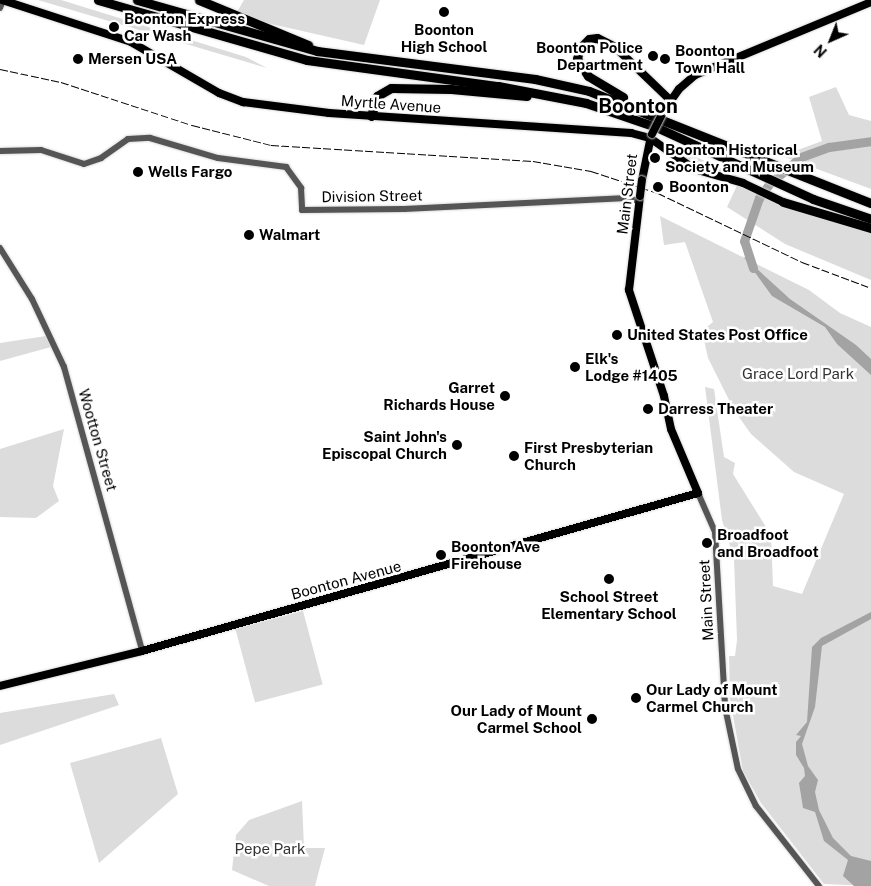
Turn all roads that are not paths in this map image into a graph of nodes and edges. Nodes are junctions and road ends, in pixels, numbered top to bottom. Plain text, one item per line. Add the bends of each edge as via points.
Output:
1 (3, 0) edge
2 (98, 0) edge
3 (137, 0) edge
4 (199, 0) edge
5 (871, 2) edge
6 (0, 8) edge
7 (615, 47) joint
8 (317, 51) junction
9 (541, 93) junction
10 (670, 100) junction
11 (371, 116) junction
12 (677, 124) junction
13 (651, 136) junction
14 (0, 151) edge
15 (639, 199) junction
16 (781, 201) joint
17 (871, 203) edge
18 (871, 219) edge
19 (871, 228) edge
20 (0, 248) edge
21 (698, 493) junction
22 (142, 651) junction
23 (0, 686) edge
24 (818, 885) edge

1 - 6 street
1 - 11 main road, Myrtle Avenue via 131,42 231,99
2 - 9 highway via 307,60
3 - 8 highway
4 - 8 highway
5 - 10 main road, Main Street via 701,72
7 - 10 main road
7 - 12 highway via 597,38 588,39 579,49 580,68 606,88
8 - 12 highway via 554,82 607,96
9 - 11 highway via 530,96 391,88 377,96
9 - 18 highway via 638,120 779,184
10 - 13 main road, Main Street, bridge
11 - 13 main road, Myrtle Avenue
12 - 17 highway
13 - 15 main road, Main Street, bridge
13 - 16 main road, Myrtle Avenue via 694,169 751,186
14 - 15 street, Division Street via 41,150 84,164 101,158 132,138 150,138 218,158 286,167 298,180 302,210 404,210
15 - 21 main road, Main Street via 629,290 664,396 671,429
16 - 19 highway
20 - 22 street, Wootton Street via 32,299 64,367
21 - 22 main road, Boonton Avenue
21 - 24 street, Main Street via 715,532 724,700 733,753 756,806
22 - 23 main road, Boonton Avenue

